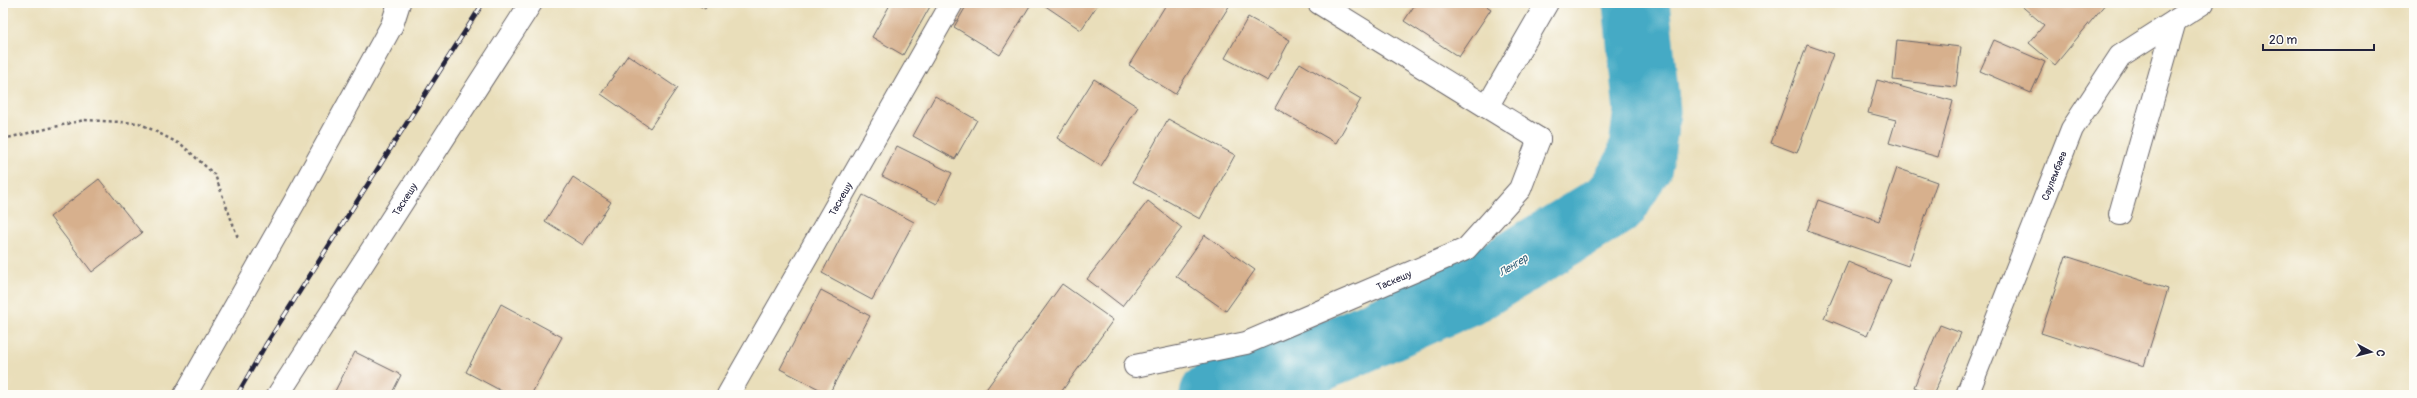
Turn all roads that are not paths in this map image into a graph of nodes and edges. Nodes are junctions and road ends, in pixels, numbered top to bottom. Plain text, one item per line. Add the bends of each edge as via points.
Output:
1 (398, 3) edge
2 (531, 3) edge
3 (952, 3) edge
4 (1319, 3) edge
5 (1547, 3) edge
6 (2203, 3) edge
7 (2175, 21) junction
8 (1487, 107) junction
9 (2120, 214) dead end
10 (1135, 366) dead end
11 (185, 395) edge
12 (278, 395) edge
13 (728, 395) edge
14 (1967, 395) edge

1 - 11 street via 392,25
2 - 12 street, Таскешу
3 - 13 street, Таскешу
4 - 8 street, Таскешу
5 - 8 street
6 - 7 street, Саулембаев
7 - 9 street
7 - 14 street, Саулембаев via 2120,56 2072,129
8 - 10 street, Таскешу via 1539,139 1520,189 1466,248 1246,343

